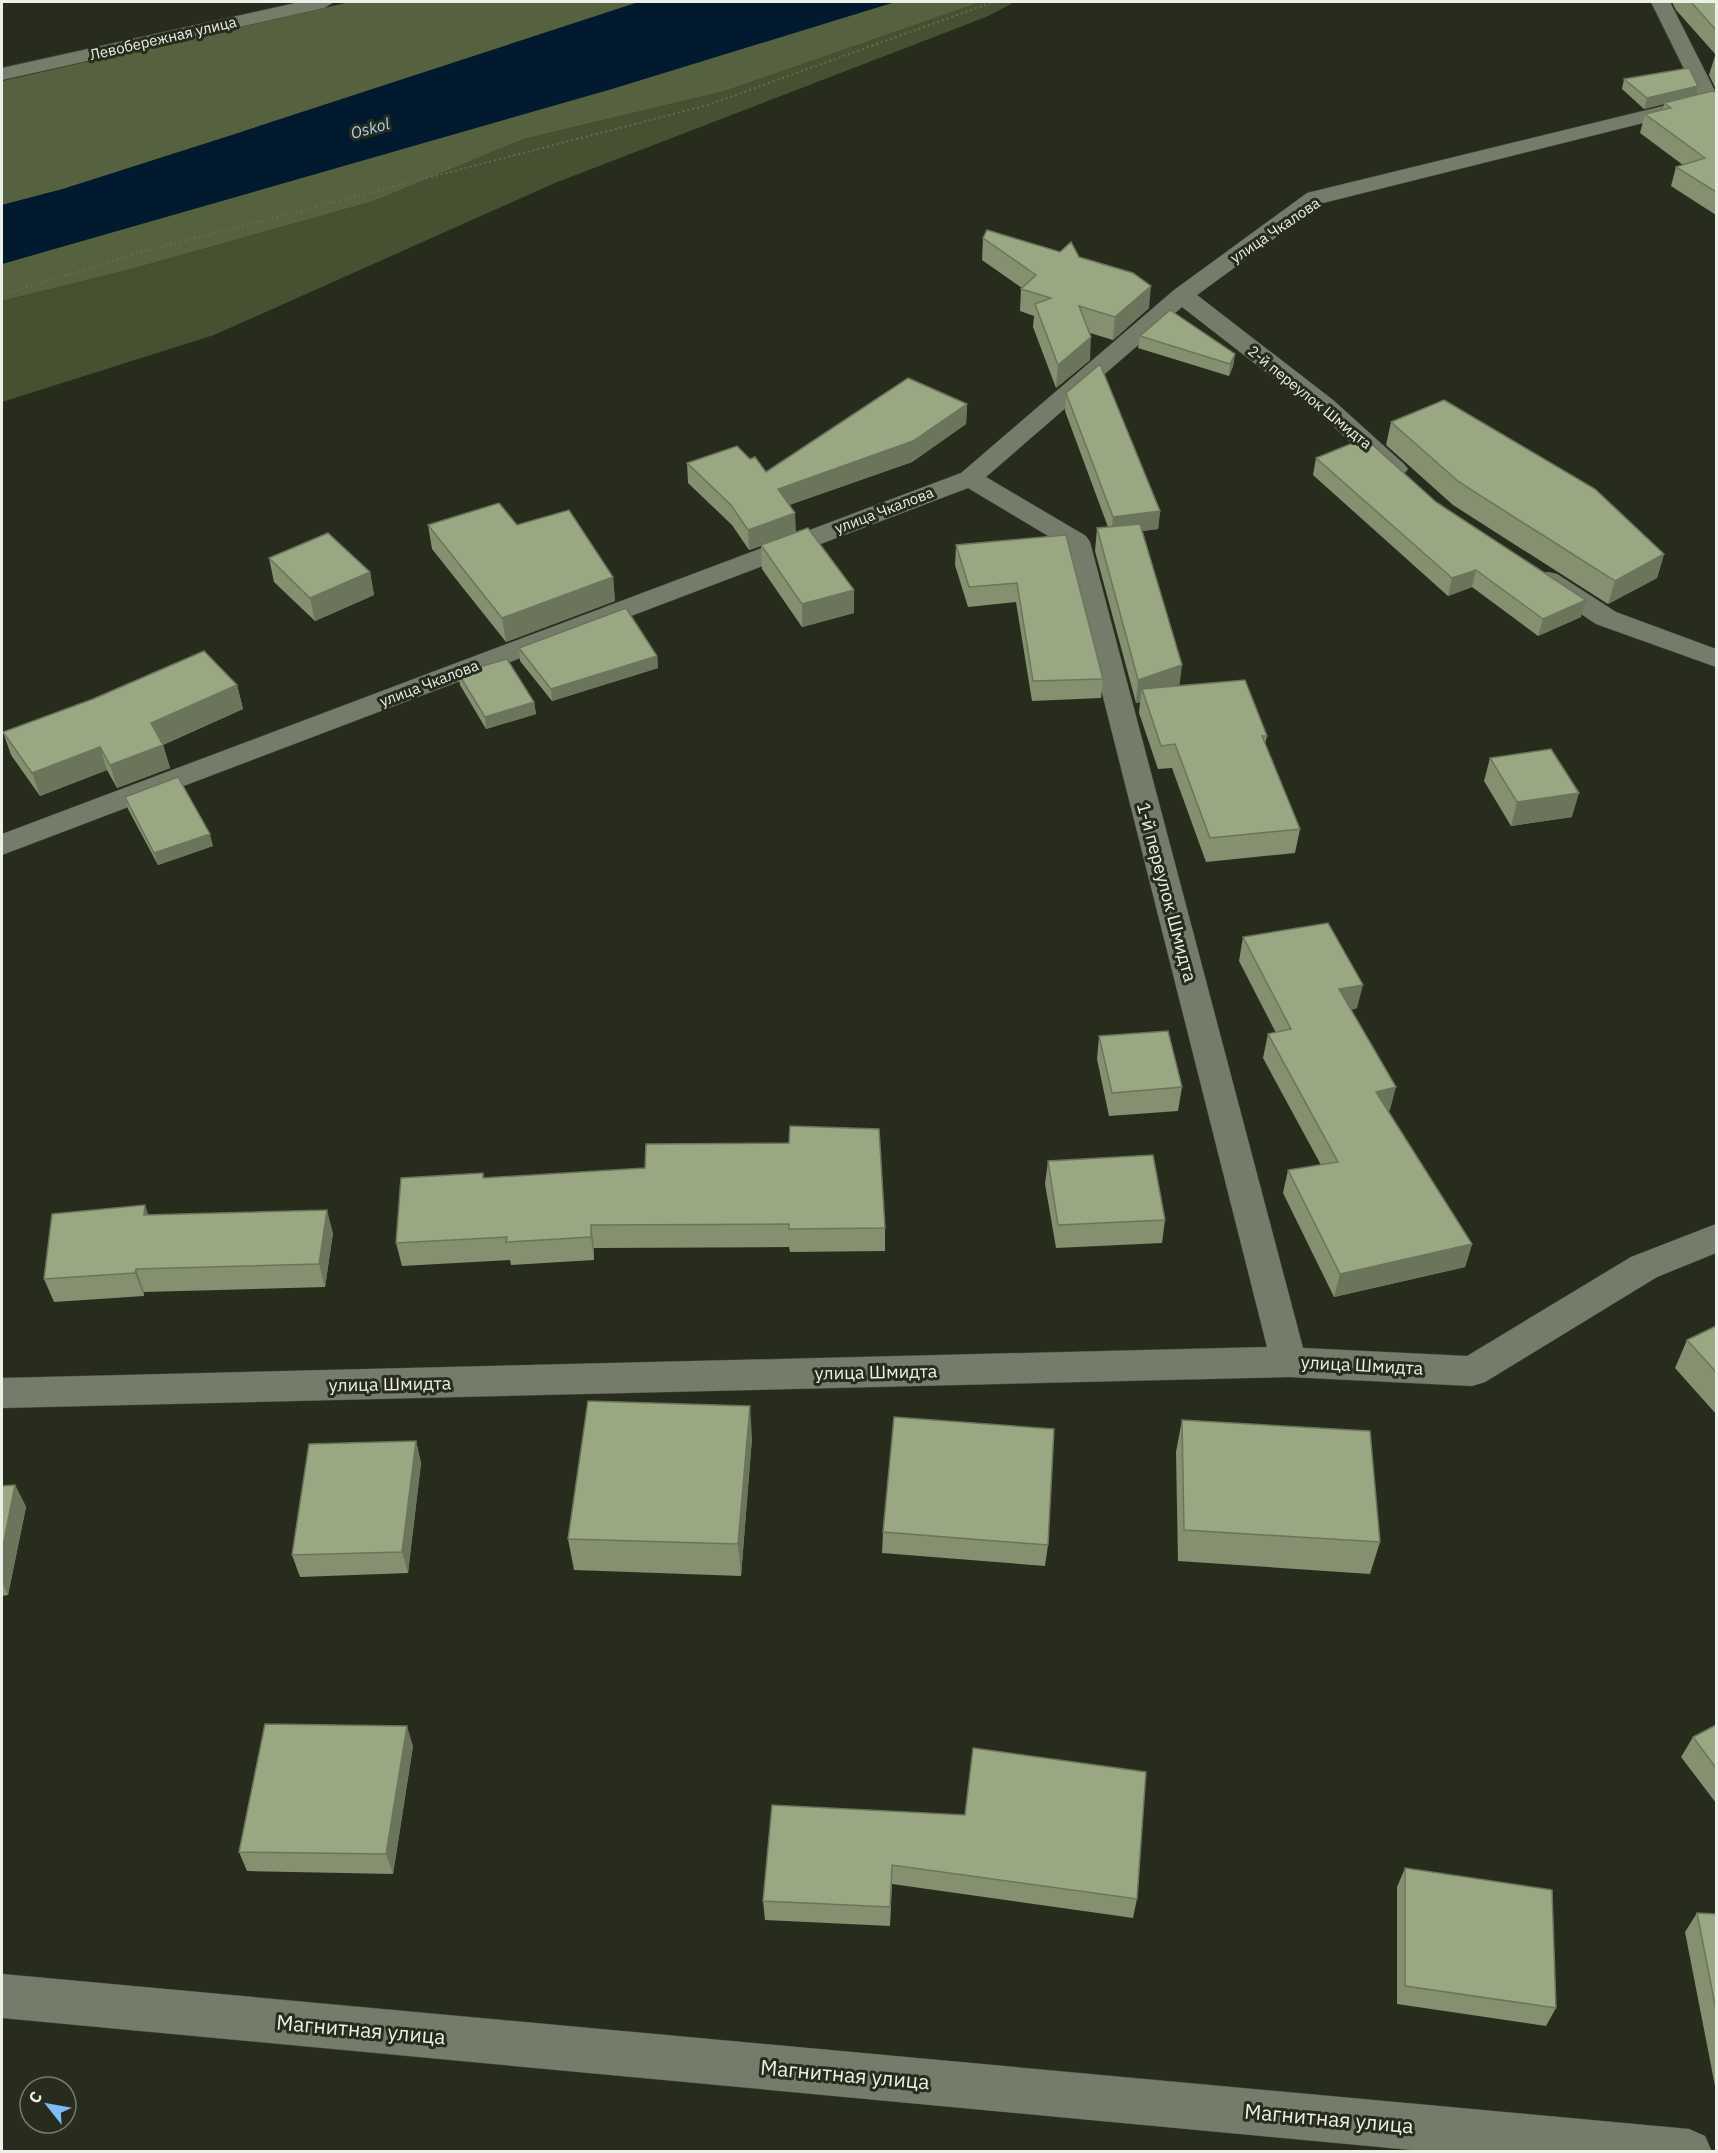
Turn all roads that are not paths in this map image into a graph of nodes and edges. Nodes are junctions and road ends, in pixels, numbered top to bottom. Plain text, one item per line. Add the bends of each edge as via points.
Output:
1 (324, 2) edge
2 (1660, 2) edge
3 (2, 74) edge
4 (1713, 103) edge
5 (1182, 295) junction
6 (970, 478) junction
7 (1417, 489) edge
8 (1529, 568) edge
9 (1716, 658) edge
10 (2, 845) edge
11 (1716, 1238) edge
12 (1289, 1362) junction
13 (2, 1393) edge
14 (2, 1996) edge
15 (1689, 2151) edge

1 - 3 street, Левобережная улица
2 - 4 street
4 - 5 street, улица Чкалова via 1316,198
5 - 6 street, улица Чкалова
5 - 7 street, 2-й переулок Шмидта via 1324,405
6 - 10 street, улица Чкалова
6 - 12 street, 1-й переулок Шмидта via 1077,542
8 - 9 street via 1606,618
11 - 12 street, улица Шмидта via 1644,1267 1472,1371
12 - 13 street, улица Шмидта
14 - 15 street, Магнитная улица

